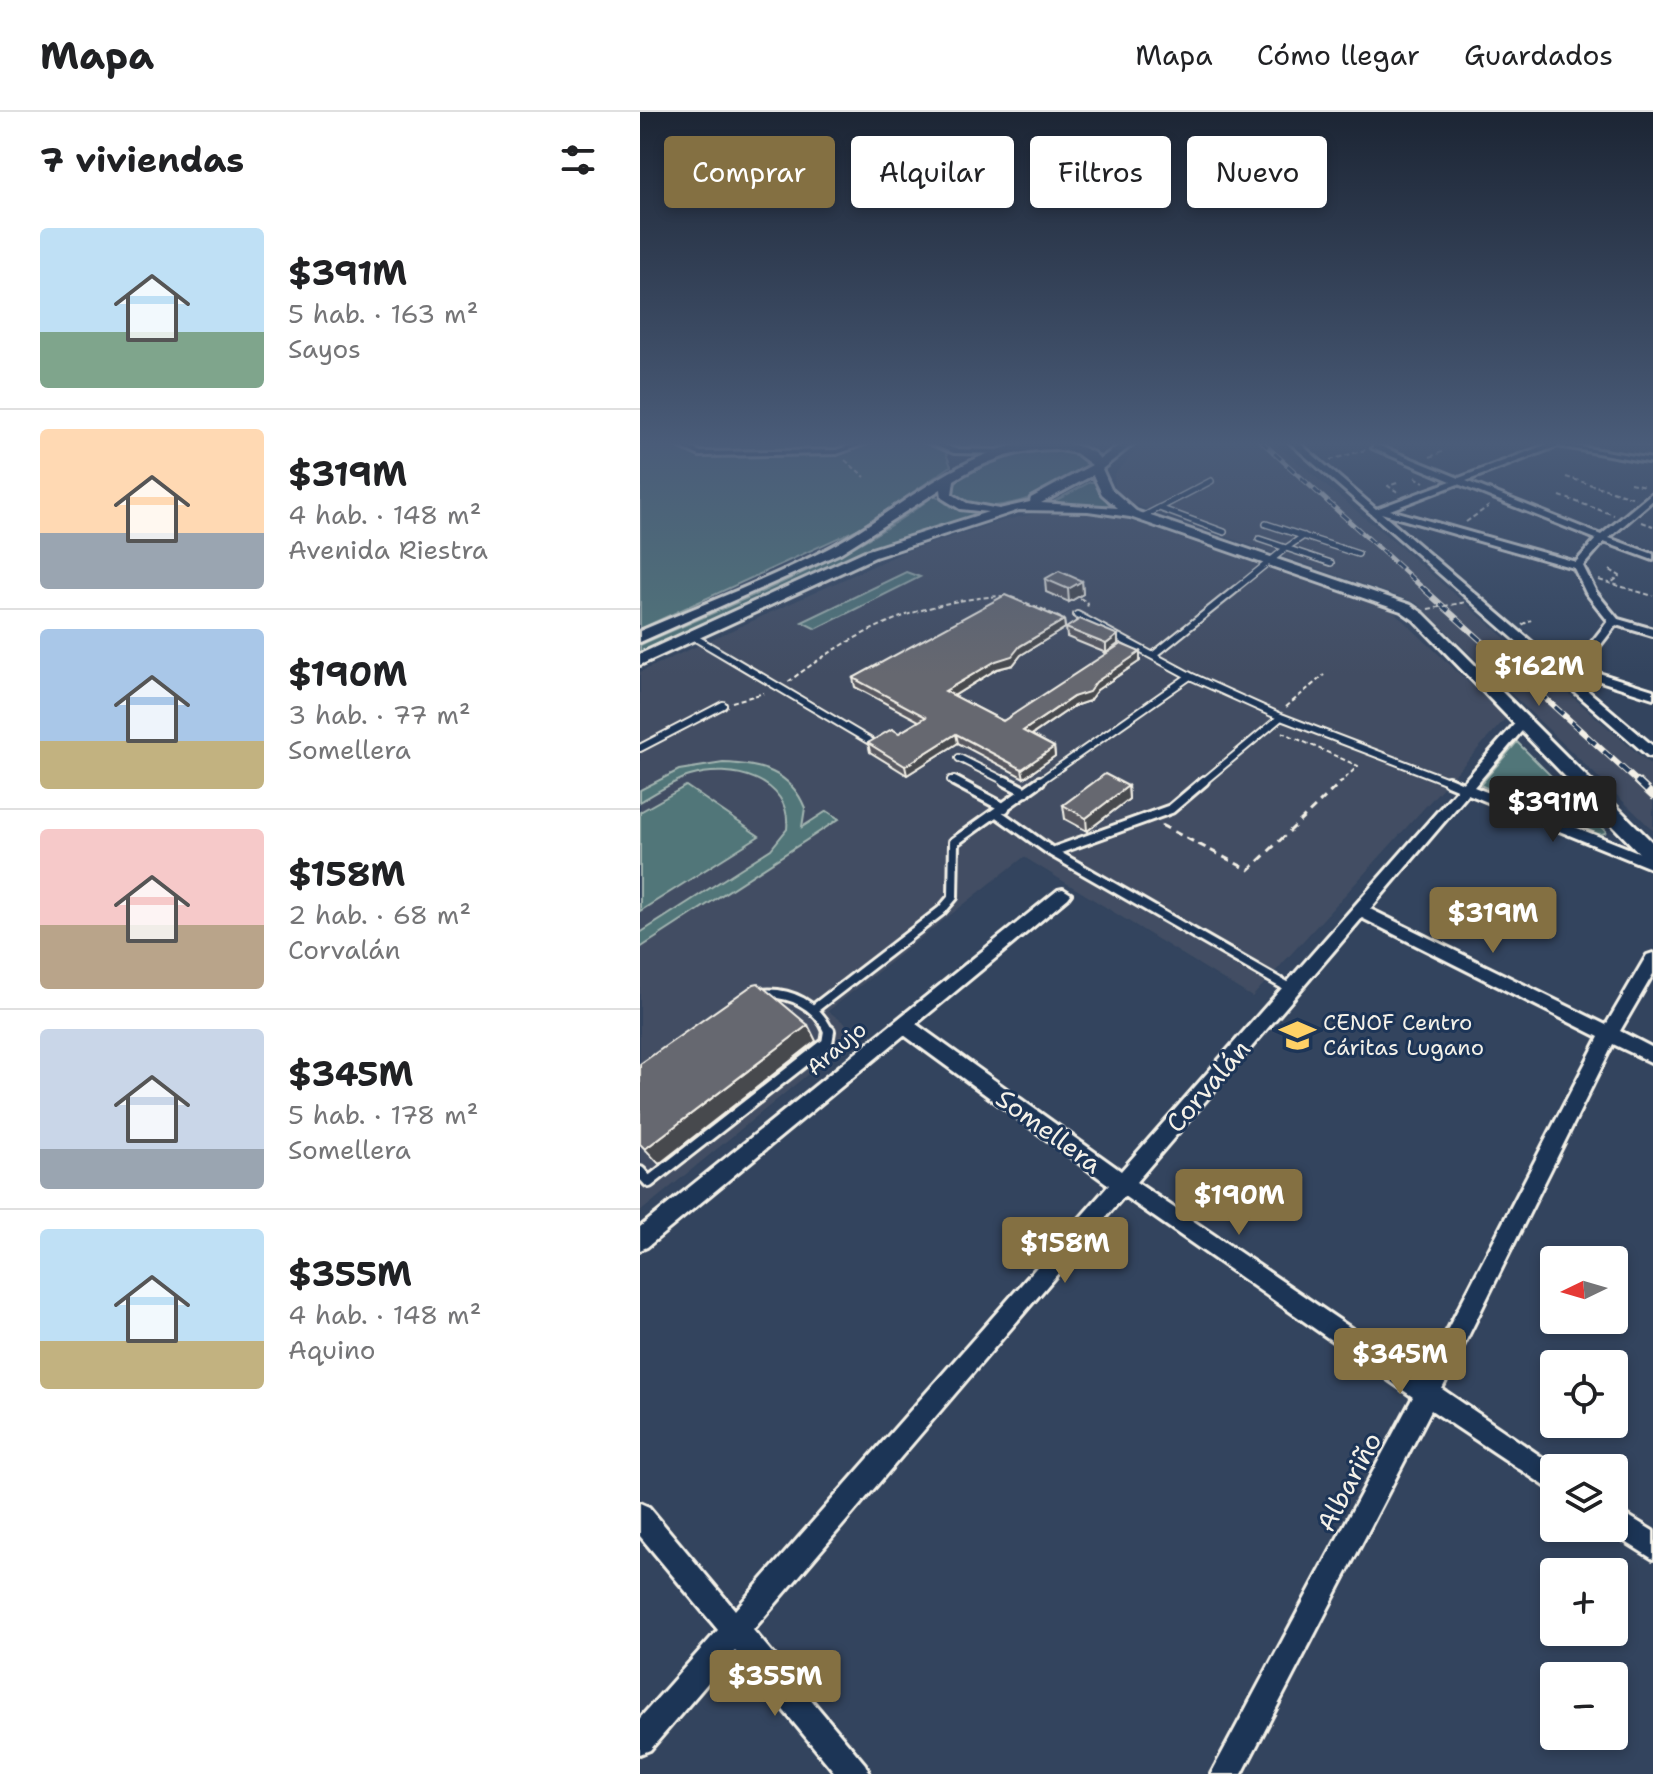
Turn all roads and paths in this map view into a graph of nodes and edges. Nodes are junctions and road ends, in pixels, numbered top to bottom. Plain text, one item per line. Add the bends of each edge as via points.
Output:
1 (889, 519) edge
2 (980, 519) edge
3 (1145, 519) edge
4 (1188, 519) edge
5 (1385, 519) edge
6 (1404, 519) edge
7 (1471, 519) edge
8 (1548, 519) edge
9 (1621, 519) edge
10 (1625, 520) joint
11 (1266, 524) dead end
12 (1452, 531) junction
13 (1224, 532) dead end
14 (1304, 536) junction
15 (1259, 539) dead end
16 (1601, 540) junction
17 (1286, 548) junction
18 (1358, 554) dead end
19 (1653, 557) edge
20 (1270, 559) junction
21 (1331, 563) dead end
22 (1610, 570) dead end
23 (1580, 571) junction
24 (1611, 583) junction
25 (1653, 596) edge
26 (1467, 602) dead end
27 (1042, 609) junction
28 (1428, 609) dead end
29 (1077, 615) dead end
30 (1028, 616) edge
31 (1086, 618) junction
32 (1614, 621) junction
33 (1653, 633) edge
34 (692, 636) junction
35 (640, 637) edge
36 (1155, 654) junction
37 (640, 660) edge
38 (1576, 669) junction
39 (1551, 671) junction
40 (1324, 675) dead end
41 (1190, 676) junction
42 (1497, 682) dead end
43 (782, 688) junction
44 (1653, 694) edge
45 (723, 705) joint
46 (1281, 717) junction
47 (1523, 722) junction
48 (663, 726) dead end
49 (671, 732) junction
50 (1282, 732) dead end
51 (873, 743) edge
52 (640, 748) edge
53 (1653, 753) edge
54 (959, 758) dead end
55 (951, 780) dead end
56 (1467, 789) junction
57 (1026, 792) junction
58 (1001, 811) junction
59 (1147, 818) junction
60 (1052, 852) junction
61 (1653, 855) edge
62 (1653, 864) edge
63 (1063, 894) dead end
64 (1359, 910) junction
65 (1653, 959) edge
66 (1292, 989) junction
67 (751, 996) edge
68 (815, 1008) junction
69 (902, 1024) junction
70 (1609, 1035) junction
71 (1653, 1056) edge
72 (640, 1172) edge
73 (1123, 1184) junction
74 (645, 1185) edge
75 (640, 1240) edge
76 (1427, 1394) junction
77 (1540, 1471) edge
78 (640, 1516) edge
79 (1628, 1529) edge
80 (1653, 1546) edge
81 (735, 1629) junction
82 (640, 1740) edge
83 (855, 1774) edge
84 (1226, 1774) edge

1 - 35 main road via 853,541
2 - 34 main road via 870,554
3 - 20 main road
4 - 13 lane
5 - 39 street
6 - 12 street
7 - 12 path
8 - 16 street
9 - 10 path
10 - 16 street
11 - 14 lane
12 - 23 street
14 - 17 lane
14 - 18 lane
15 - 17 lane
16 - 19 street
16 - 23 street
17 - 20 lane
17 - 21 lane
20 - 36 lane
20 - 47 main road via 1419,617
22 - 24 path via 1620,576
23 - 24 path
23 - 32 street
24 - 25 path
26 - 28 path, bridge
27 - 30 path
27 - 31 path via 1075,625
27 - 43 path via 1002,596 911,610 815,660
29 - 31 lane
31 - 36 lane
32 - 33 street
32 - 38 street
34 - 37 main road
34 - 43 lane
36 - 41 lane
38 - 39 street
38 - 44 street
39 - 42 path, bridge
39 - 53 street
40 - 46 path via 1282,710
41 - 46 lane
41 - 57 lane
43 - 45 path
43 - 51 lane
45 - 49 lane
46 - 56 lane
46 - 59 lane via 1171,809
47 - 56 street, Corvalán
47 - 61 main road
48 - 49 lane
49 - 52 lane
50 - 59 path via 1358,766 1249,870
54 - 57 lane
55 - 58 lane
56 - 62 street
56 - 64 street, Corvalán
57 - 58 lane
58 - 60 lane
58 - 68 lane via 954,842 953,897 941,911
59 - 60 lane
60 - 66 lane
63 - 69 street, Araujo
64 - 66 street, Corvalán
64 - 70 street
65 - 70 street, Albariño
66 - 73 street, Corvalán
67 - 68 lane via 776,991
68 - 74 lane via 829,1031 827,1043
69 - 73 street, Somellera
69 - 75 street, Araujo
70 - 71 street
70 - 76 street, Albariño
72 - 74 lane
73 - 76 street, Somellera
73 - 81 street, Corvalán
76 - 77 street, Somellera
76 - 84 street, Albariño
78 - 81 street
79 - 80 street
81 - 82 street, Corvalán
81 - 83 street

